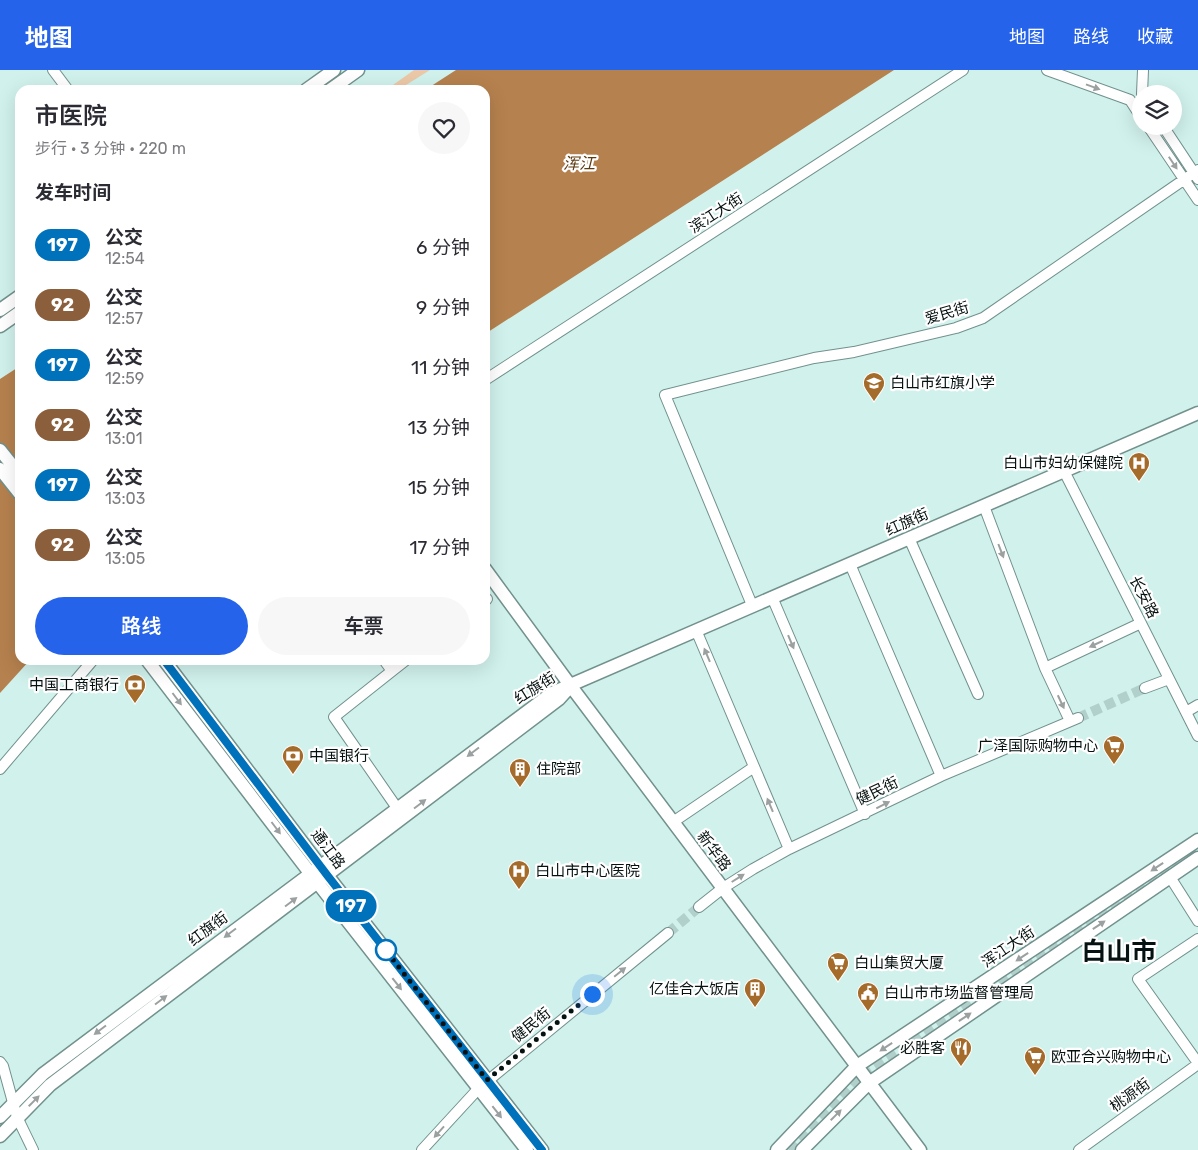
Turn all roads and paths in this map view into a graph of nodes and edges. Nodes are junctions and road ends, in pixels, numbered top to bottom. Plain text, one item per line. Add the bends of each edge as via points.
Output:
1 (53, 70) edge
2 (334, 70) edge
3 (358, 70) edge
4 (963, 70) edge
5 (1047, 70) edge
6 (1143, 70) edge
7 (64, 85) edge
8 (313, 85) edge
9 (337, 85) edge
10 (1142, 85) edge
11 (1130, 100) joint
12 (1132, 103) edge
13 (1154, 135) edge
14 (1170, 135) edge
15 (1197, 174) edge
16 (1184, 179) junction
17 (1198, 200) edge
18 (15, 300) edge
19 (0, 310) edge
20 (15, 316) edge
21 (0, 326) edge
22 (490, 377) edge
23 (1198, 413) edge
24 (0, 450) edge
25 (0, 469) edge
26 (15, 469) edge
27 (1064, 471) junction
28 (15, 488) edge
29 (984, 506) junction
30 (909, 538) junction
31 (850, 564) junction
32 (490, 576) edge
33 (772, 597) junction
34 (752, 605) junction
35 (1140, 623) junction
36 (696, 630) junction
37 (89, 665) edge
38 (151, 665) edge
39 (168, 665) edge
40 (388, 665) edge
41 (399, 665) edge
42 (1045, 668) junction
43 (392, 670) junction
44 (1169, 679) junction
45 (570, 685) junction
46 (1145, 688) tunnel mouth
47 (978, 694) dead end
48 (1198, 705) edge
49 (1186, 712) junction
50 (1198, 736) edge
51 (754, 767) junction
52 (0, 769) edge
53 (941, 776) junction
54 (397, 808) junction
55 (865, 814) junction
56 (673, 822) junction
57 (1198, 840) edge
58 (789, 849) junction
59 (1198, 858) edge
60 (319, 874) junction
61 (1170, 877) junction
62 (722, 888) junction
63 (699, 907) tunnel mouth
64 (1198, 921) edge
65 (668, 933) tunnel mouth
66 (1198, 939) edge
67 (0, 1062) edge
68 (1198, 1064) edge
69 (857, 1066) junction
70 (869, 1083) junction
71 (483, 1084) junction
72 (0, 1086) edge
73 (14, 1103) junction
74 (0, 1117) edge
75 (17, 1117) junction
76 (0, 1136) edge
77 (33, 1150) edge
78 (422, 1150) edge
79 (527, 1150) edge
80 (542, 1150) edge
81 (777, 1150) edge
82 (802, 1150) edge
83 (920, 1150) edge
84 (1079, 1150) edge

1 - 7 street
2 - 8 main road
3 - 9 main road
4 - 22 street, 滨江大街
5 -> 11 street
6 - 10 street
11 - 12 street
13 -> 16 street
14 - 15 street
15 - 16 street, 爱民街
16 - 17 street
16 - 34 street, 爱民街 via 983,318 947,330 814,358 665,395
18 - 19 main road
20 - 21 main road
23 - 27 main road, 红旗街
24 - 26 main road
25 - 28 main road
27 - 29 main road, 红旗街
27 - 35 street, 长安路
29 - 30 main road, 红旗街
29 -> 42 street
30 - 31 main road, 红旗街
30 - 47 street
31 - 33 main road, 红旗街
31 - 53 street
32 - 45 main road, 新华路
33 - 34 main road, 红旗街
33 -> 55 street
34 - 36 main road, 红旗街
35 -> 42 street
35 - 44 street, 长安路
36 - 45 main road, 红旗街
51 -> 36 street
37 - 52 street
38 -> 60 main road, 通江路
39 - 60 main road, 通江路
40 - 43 street
41 - 43 street
42 -> 53 street, 健民街 via 1074,719
43 - 54 street via 334,717
44 - 46 street
44 - 49 street, 长安路
45 -> 54 main road, 红旗街 via 552,693
45 - 56 main road, 新华路
60 -> 45 main road via 559,699
48 - 49 street
49 - 50 street, 长安路
51 - 56 street
58 -> 51 street
55 -> 53 street, 健民街
54 - 60 main road, 红旗街
55 - 58 street, 健民街
56 - 62 main road, 新华路
57 -> 69 main road, 浑江大街
62 -> 58 street, 健民街
59 - 61 main road
60 - 71 main road, 通江路
60 -> 73 main road, 红旗街 via 43,1074
75 -> 60 main road via 50,1085
61 - 64 street
70 -> 61 main road
62 - 63 street, 健民街
62 - 69 main road, 新华路
71 -> 65 street, 健民街
66 - 68 street via 1138,979
67 - 73 street
68 - 84 street, 桃源街
69 - 70 main road, 新华路
69 - 81 main road, 浑江大街
82 -> 70 main road
70 - 83 main road, 新华路
71 -> 78 street, 健民街
71 -> 79 main road, 通江路
71 - 80 main road, 通江路
72 - 73 street
73 - 74 main road, 红旗街
73 - 75 street
75 - 76 main road
75 - 77 street

